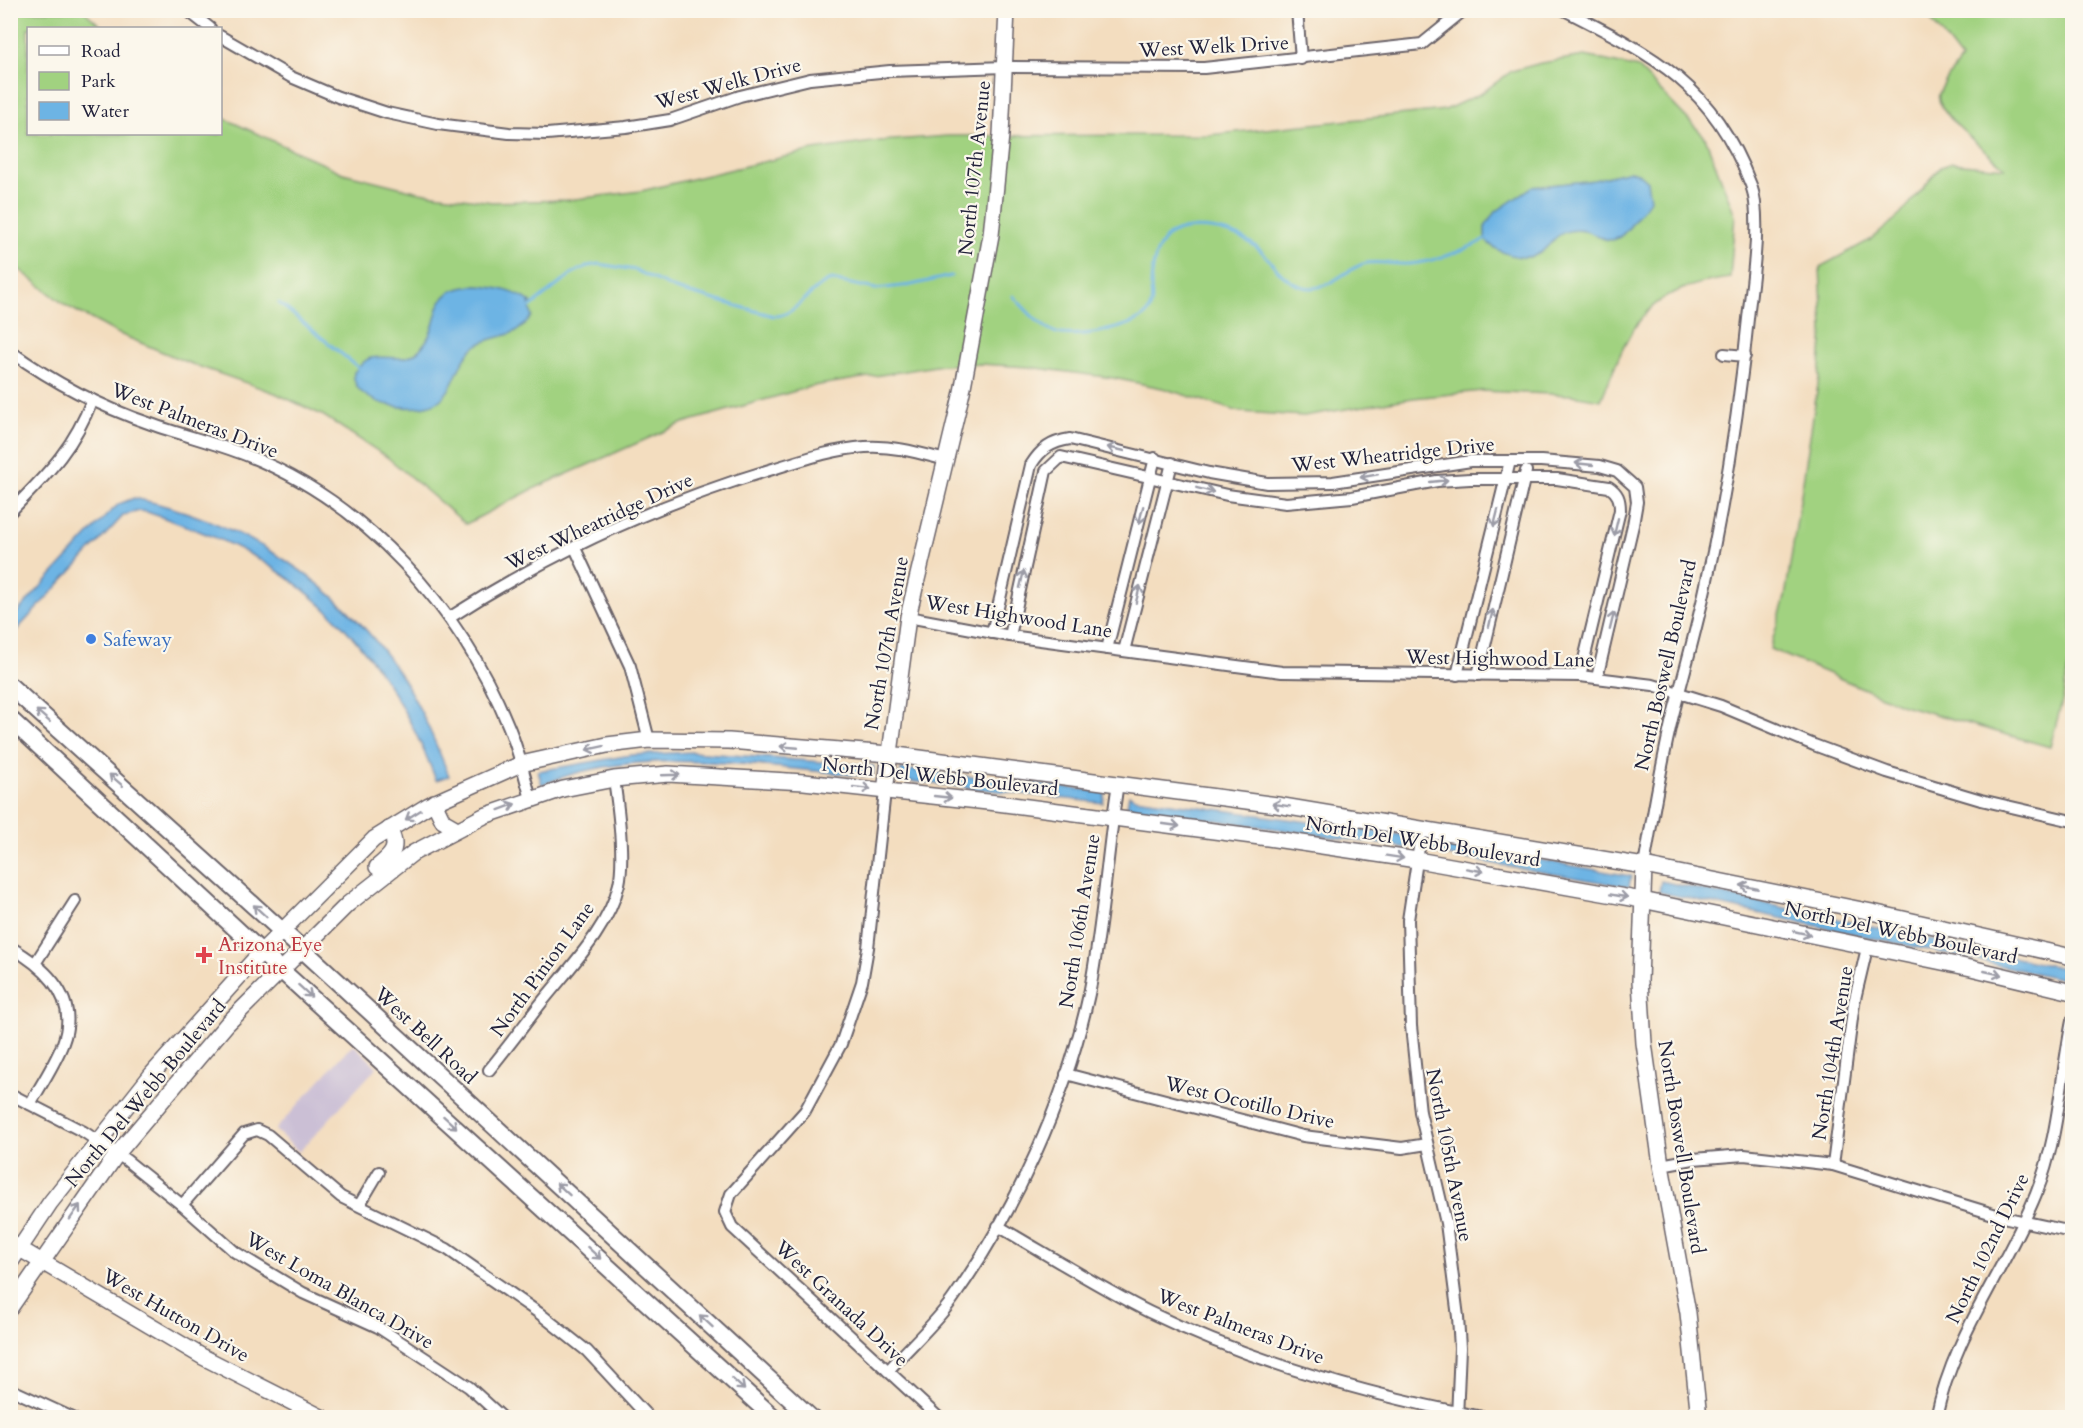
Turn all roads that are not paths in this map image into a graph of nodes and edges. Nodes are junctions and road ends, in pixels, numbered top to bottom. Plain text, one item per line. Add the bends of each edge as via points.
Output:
1 (187, 10) edge
2 (1007, 10) edge
3 (1297, 10) edge
4 (1464, 10) edge
5 (1564, 10) edge
6 (209, 27) edge
7 (222, 37) edge
8 (1301, 59) junction
9 (1005, 67) junction
10 (10, 351) edge
11 (1724, 354) dead end
12 (1744, 356) junction
13 (92, 400) junction
14 (1155, 458) junction
15 (946, 460) junction
16 (1510, 461) junction
17 (1528, 461) junction
18 (1172, 463) junction
19 (1150, 476) junction
20 (1506, 478) junction
21 (1525, 478) junction
22 (1167, 480) junction
23 (10, 512) edge
24 (575, 548) junction
25 (908, 617) junction
26 (449, 618) junction
27 (992, 633) junction
28 (1010, 636) junction
29 (1107, 649) junction
30 (1124, 651) junction
31 (1457, 675) junction
32 (1478, 675) junction
33 (1580, 676) junction
34 (1597, 678) junction
35 (10, 686) edge
36 (1680, 692) junction
37 (10, 719) edge
38 (649, 740) junction
39 (76, 745) junction
40 (889, 754) junction
41 (521, 764) junction
42 (60, 765) junction
43 (614, 779) junction
44 (1118, 783) junction
45 (885, 791) junction
46 (531, 799) junction
47 (434, 802) junction
48 (1113, 817) junction
49 (2073, 821) edge
50 (1422, 828) junction
51 (389, 829) junction
52 (457, 829) junction
53 (1417, 860) junction
54 (1644, 866) junction
55 (1642, 900) junction
56 (75, 901) dead end
57 (348, 904) junction
58 (282, 932) junction
59 (10, 947) edge
60 (1867, 948) junction
61 (304, 950) junction
62 (261, 952) junction
63 (2073, 957) edge
64 (36, 962) junction
65 (281, 968) junction
66 (2073, 992) edge
67 (2073, 1021) edge
68 (489, 1070) dead end
69 (1066, 1074) junction
70 (10, 1094) edge
71 (30, 1104) junction
72 (97, 1141) junction
73 (1427, 1144) junction
74 (117, 1154) junction
75 (1661, 1165) junction
76 (1833, 1165) junction
77 (379, 1172) dead end
78 (360, 1204) junction
79 (182, 1205) junction
80 (725, 1212) joint
81 (2022, 1222) junction
82 (998, 1226) junction
83 (2073, 1232) edge
84 (15, 1245) edge
85 (42, 1260) junction
86 (10, 1263) edge
87 (10, 1308) edge
88 (888, 1371) junction
89 (10, 1389) edge
90 (1457, 1415) edge
91 (73, 1418) edge
92 (323, 1418) edge
93 (503, 1418) edge
94 (649, 1418) edge
95 (774, 1418) edge
96 (811, 1418) edge
97 (939, 1418) edge
98 (1487, 1418) edge
99 (1699, 1418) edge
100 (1936, 1418) edge

1 - 6 street
2 - 9 street, North 107th Avenue
3 - 8 street, West Welk Drive
4 - 8 street, West Welk Drive via 1422,44
5 - 12 street, North Boswell Boulevard via 1640,49 1675,73 1699,97 1730,139 1752,188 1756,234
7 - 9 street, West Welk Drive via 291,77 338,97 438,124 509,133 546,134 659,122 810,79 890,71
8 - 9 street, West Welk Drive via 1204,68
9 - 15 street, North 107th Avenue via 991,235
10 - 13 street, West Palmeras Drive
11 - 12 street
12 - 36 street, North Boswell Boulevard via 1726,484
13 - 23 street via 83,425 63,458
13 - 26 street, West Palmeras Drive via 248,456 316,492 373,534
14 - 18 street, West Wheatridge Drive
14 - 19 street
14 -> 27 street, West Wheatridge Drive via 1070,439 1058,441 1038,454 1028,476
15 - 24 street, West Wheatridge Drive via 878,447 827,453 699,493
15 - 25 street, North 107th Avenue
16 - 17 street, West Wheatridge Drive
16 -> 18 street, West Wheatridge Drive via 1455,462 1333,482 1294,484 1240,479
16 - 20 street
17 - 21 street
34 -> 17 street, West Wheatridge Drive via 1633,525 1635,487 1617,471 1600,466
18 - 22 street
19 - 22 street, West Wheatridge Drive
28 -> 19 street, West Wheatridge Drive via 1046,471 1061,456
19 -> 29 street
20 - 21 street, West Wheatridge Drive
22 -> 20 street, West Wheatridge Drive via 1227,495 1286,503 1352,497 1437,481
20 -> 31 street
32 -> 21 street
21 -> 33 street, West Wheatridge Drive via 1609,487 1620,500
30 -> 22 street
24 - 26 street, West Wheatridge Drive
24 - 38 street via 630,666
25 - 27 street, West Highwood Lane
25 - 40 street, North 107th Avenue
26 - 41 street, West Palmeras Drive via 497,701
27 - 28 street, West Highwood Lane
28 - 29 street, West Highwood Lane
29 - 30 street, West Highwood Lane
30 - 31 street, West Highwood Lane via 1282,672
31 - 32 street, West Highwood Lane
32 - 33 street, West Highwood Lane
33 - 34 street, West Highwood Lane
34 - 36 street, West Highwood Lane
39 -> 35 main road, West Bell Road
36 - 49 street, West Highwood Lane via 1887,772 1981,800
36 - 54 street, North Boswell Boulevard
37 - 42 main road
40 -> 38 street, North Del Webb Boulevard via 729,741
38 -> 41 street, North Del Webb Boulevard
39 - 42 main road
58 -> 39 main road, West Bell Road
40 - 44 street, North Del Webb Boulevard
40 - 45 street, North 107th Avenue
41 - 46 street, West Palmeras Drive
41 - 47 street, North Del Webb Boulevard
42 - 62 main road
43 -> 45 street, North Del Webb Boulevard via 668,774 727,775
43 - 46 street, North Del Webb Boulevard
43 - 68 street, North Pinion Lane via 620,883 613,901 574,963
44 - 48 street, North 106th Avenue
50 -> 44 street, North Del Webb Boulevard
45 -> 48 street, North Del Webb Boulevard
45 - 80 street, North 107th Avenue via 868,948 862,982 841,1044 805,1111 736,1188
52 -> 46 street, North Del Webb Boulevard
47 -> 51 street, North Del Webb Boulevard
47 - 52 street via 443,821
48 -> 53 street, North Del Webb Boulevard
48 - 69 street, North 106th Avenue via 1092,977
50 - 53 street, North 105th Avenue
50 - 54 street, North Del Webb Boulevard
51 - 57 street via 395,851 361,881
51 - 58 street, North Del Webb Boulevard via 326,884
52 - 57 street, North Del Webb Boulevard via 414,853
53 -> 55 street, North Del Webb Boulevard
53 - 73 street, North 105th Avenue via 1408,920 1409,992 1413,1060
54 - 55 street, North Boswell Boulevard
63 -> 54 street, North Del Webb Boulevard
55 -> 60 street, North Del Webb Boulevard
55 - 75 street, North Boswell Boulevard via 1640,981 1644,1043
56 - 64 street
57 - 61 street, North Del Webb Boulevard
58 - 61 main road, West Bell Road
58 - 62 street, North Del Webb Boulevard
59 - 64 street
60 -> 66 street, North Del Webb Boulevard
60 - 76 street, North 104th Avenue via 1854,1003
61 - 65 street, North Del Webb Boulevard
96 -> 61 main road, West Bell Road
62 - 65 main road
62 - 72 street, North Del Webb Boulevard
64 - 71 street via 61,994 66,1030
65 - 74 street, North Del Webb Boulevard via 227,1024
65 -> 95 main road
67 - 81 street, North 102nd Drive via 2055,1136 2036,1196
69 - 73 street, West Ocotillo Drive via 1303,1136 1402,1148
69 - 82 street, North 106th Avenue via 1046,1131
70 - 71 street, West Loma Blanca Drive
71 - 72 street, West Loma Blanca Drive
72 - 74 street, West Loma Blanca Drive
72 - 84 street, North Del Webb Boulevard
73 - 90 street, North 105th Avenue via 1446,1223 1457,1306
74 - 79 street, West Loma Blanca Drive
85 -> 74 street, North Del Webb Boulevard
75 - 76 street via 1744,1155
75 - 99 street, North Boswell Boulevard via 1688,1312
76 - 81 street
77 - 78 street
78 - 79 street via 341,1197 257,1130 244,1134
78 - 94 street via 447,1249 539,1312 586,1351
79 - 93 street, West Loma Blanca Drive via 235,1252 303,1293 378,1327 469,1387
80 - 88 street, West Granada Drive via 732,1227
81 - 83 street
81 - 100 street, North 102nd Drive via 1959,1343
82 - 88 street, North 106th Avenue via 951,1301
82 - 90 street, West Palmeras Drive via 1148,1311 1204,1336 1346,1384
84 - 85 street, West Hutton Drive
84 - 86 street, North Del Webb Boulevard
85 - 87 street, North Del Webb Boulevard
85 - 92 street, West Hutton Drive via 203,1358
88 - 97 street, West Granada Drive
89 - 91 street
90 - 98 street, West Palmeras Drive

